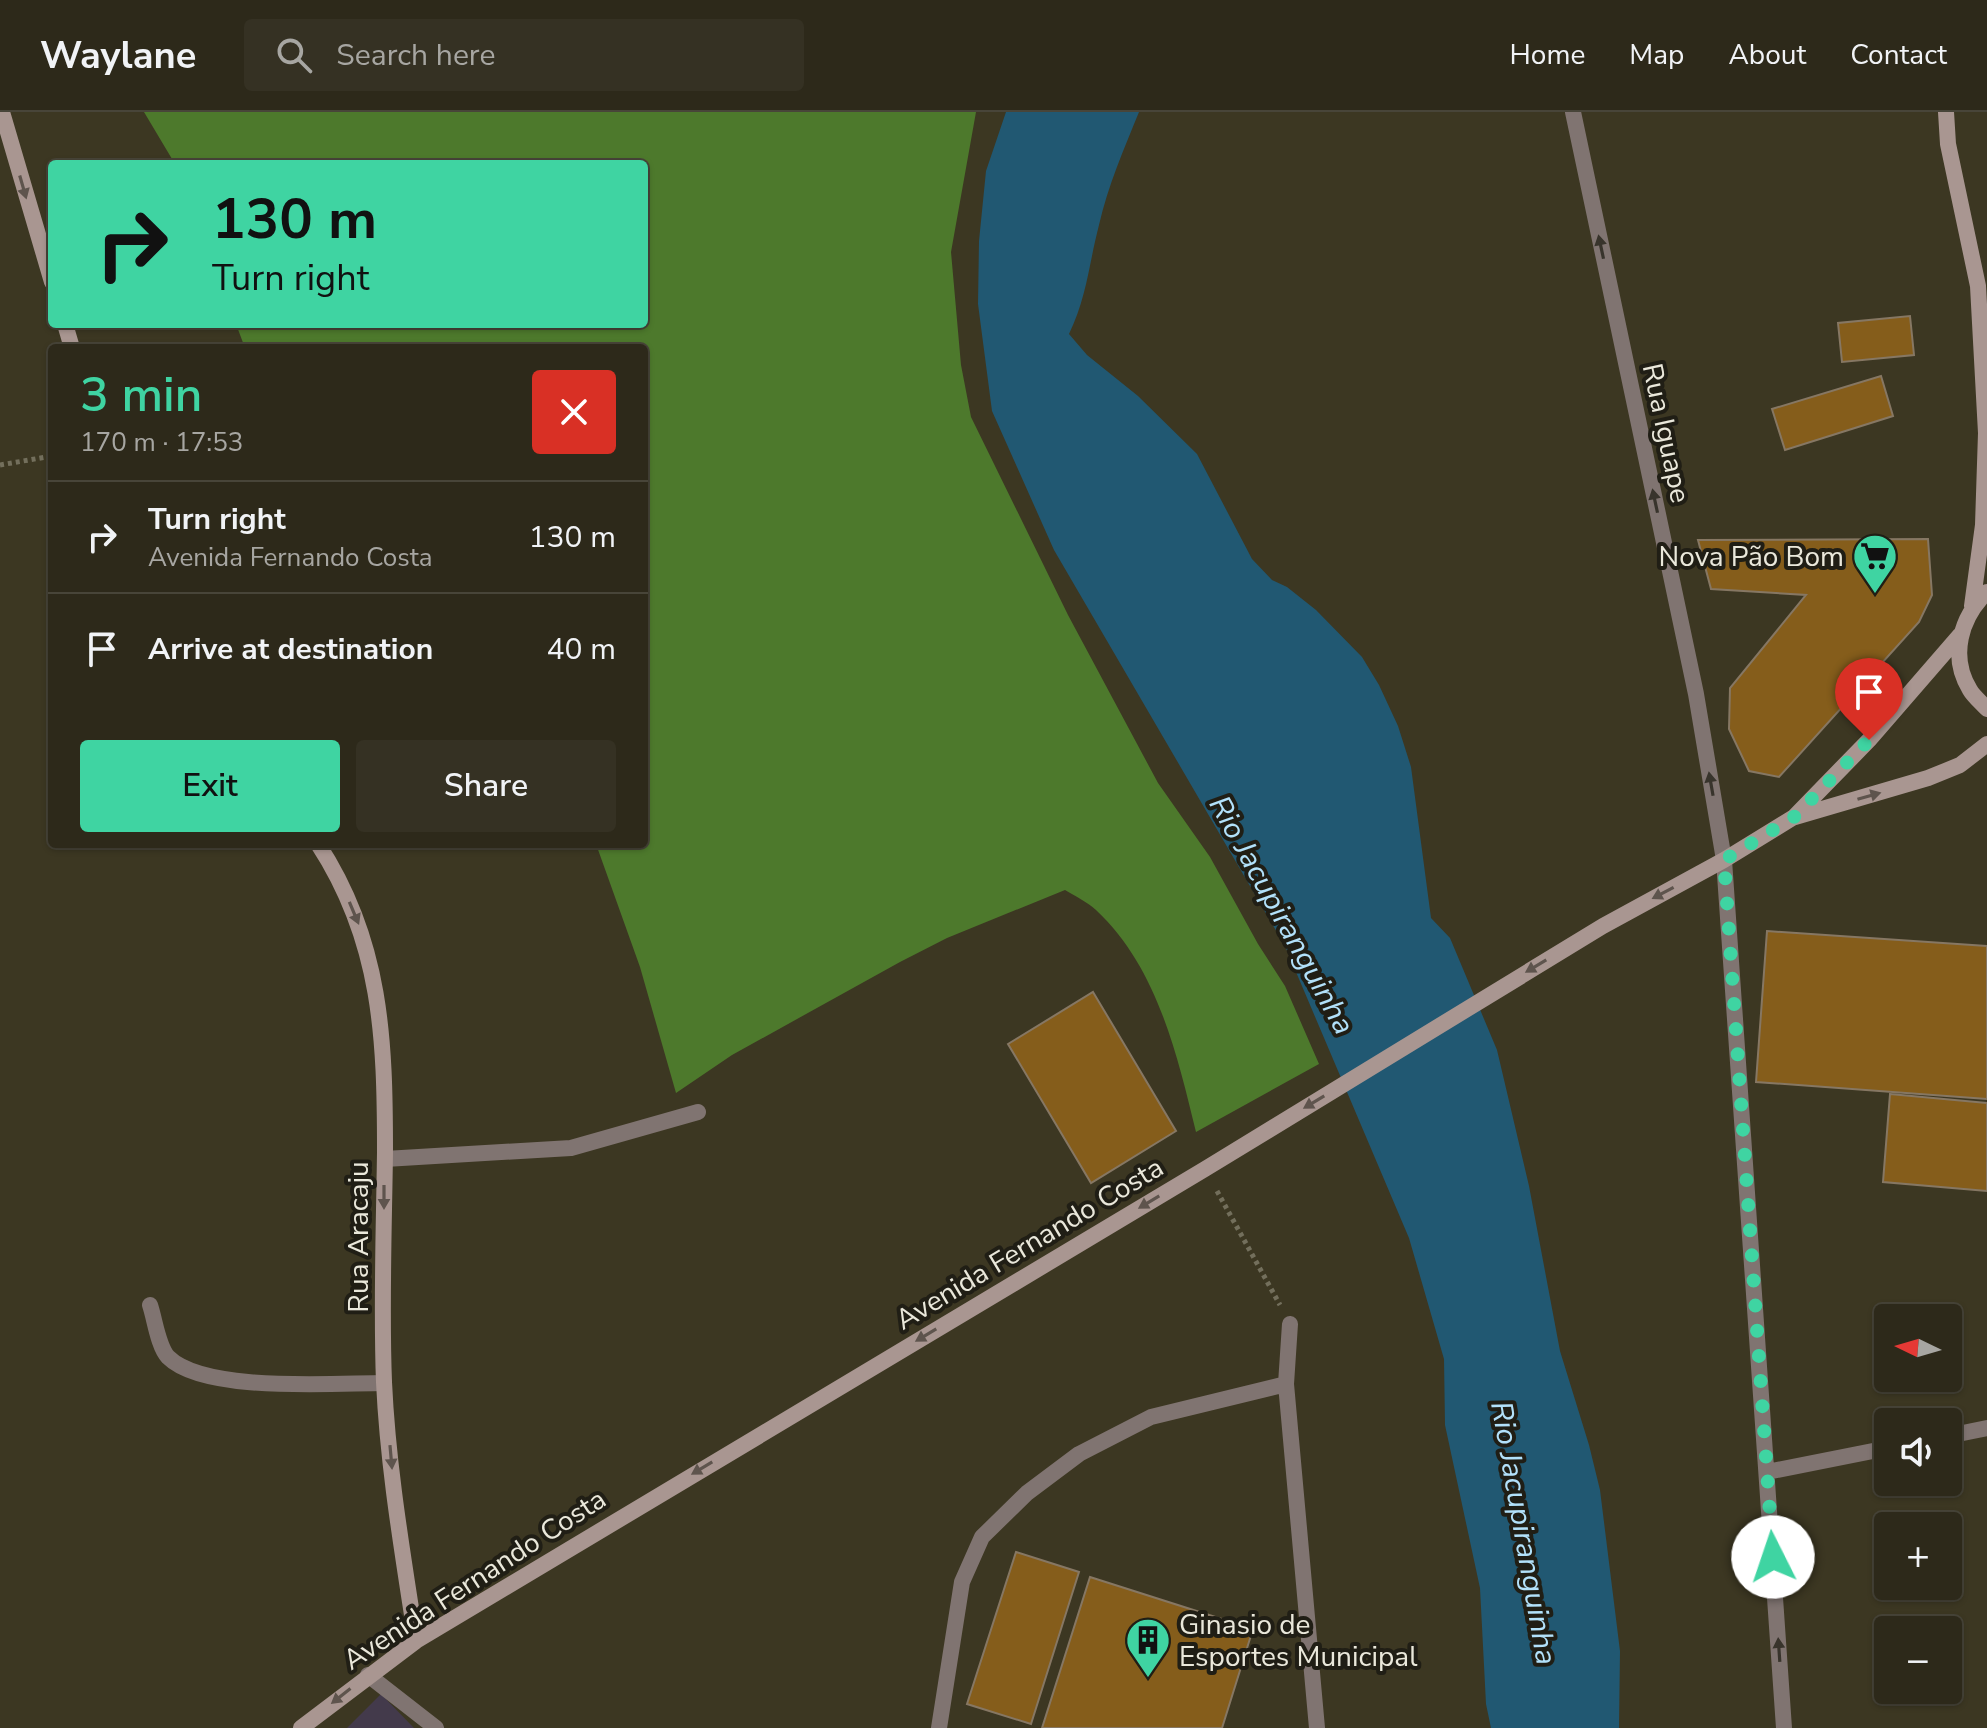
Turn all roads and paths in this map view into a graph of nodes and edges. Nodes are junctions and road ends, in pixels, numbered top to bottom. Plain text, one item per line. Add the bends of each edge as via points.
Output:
1 (2, 112) edge
2 (1573, 112) edge
3 (1946, 112) edge
4 (48, 268) edge
5 (1978, 286) junction
6 (1987, 310) edge
7 (48, 457) edge
8 (0, 465) edge
9 (1987, 592) edge
10 (1972, 606) junction
11 (1960, 635) junction
12 (1987, 709) edge
13 (1987, 744) edge
14 (1794, 817) junction
15 (320, 848) edge
16 (1724, 860) junction
17 (698, 1112) dead end
18 (385, 1159) junction
19 (1210, 1165) junction
20 (150, 1305) dead end
21 (1290, 1324) joint
22 (384, 1383) junction
23 (1286, 1384) junction
24 (1987, 1428) edge
25 (1962, 1433) edge
26 (1874, 1451) edge
27 (1767, 1472) junction
28 (416, 1641) junction
29 (368, 1675) junction
30 (301, 1728) edge
31 (436, 1728) edge
32 (939, 1728) edge
33 (1317, 1728) edge
34 (1784, 1728) edge

1 -> 4 street
16 -> 2 street, Rua Iguape via 1696,694
3 - 5 street
5 - 6 street
5 - 10 street via 1986,433 1983,525
7 - 8 path
9 - 10 street
10 - 11 street
11 - 12 street via 1960,664 1970,690
11 - 14 street, Avenida Fernando Costa
14 -> 13 street, Avenida Fernando Costa via 1928,778 1960,765
14 - 16 street, Avenida Fernando Costa
15 -> 18 street, Rua Aracaju via 343,886 371,960 383,1036
16 -> 19 street, Avenida Fernando Costa via 1603,926
16 - 27 street, Rua Iguape
17 - 18 street via 571,1148
18 -> 22 street, Rua Aracaju
19 - 21 path
19 -> 28 street, Avenida Fernando Costa
20 - 22 street via 166,1355 185,1370 257,1382
21 - 23 street
22 -> 28 street, Rua Aracaju via 396,1513
23 - 32 street via 1151,1417 1079,1454 1027,1493 982,1537 962,1582
23 - 33 street
24 - 25 street
26 - 27 street
34 -> 27 street, Rua Iguape
28 - 29 street, Avenida Fernando Costa
29 -> 30 street, Avenida Fernando Costa
29 - 31 street

